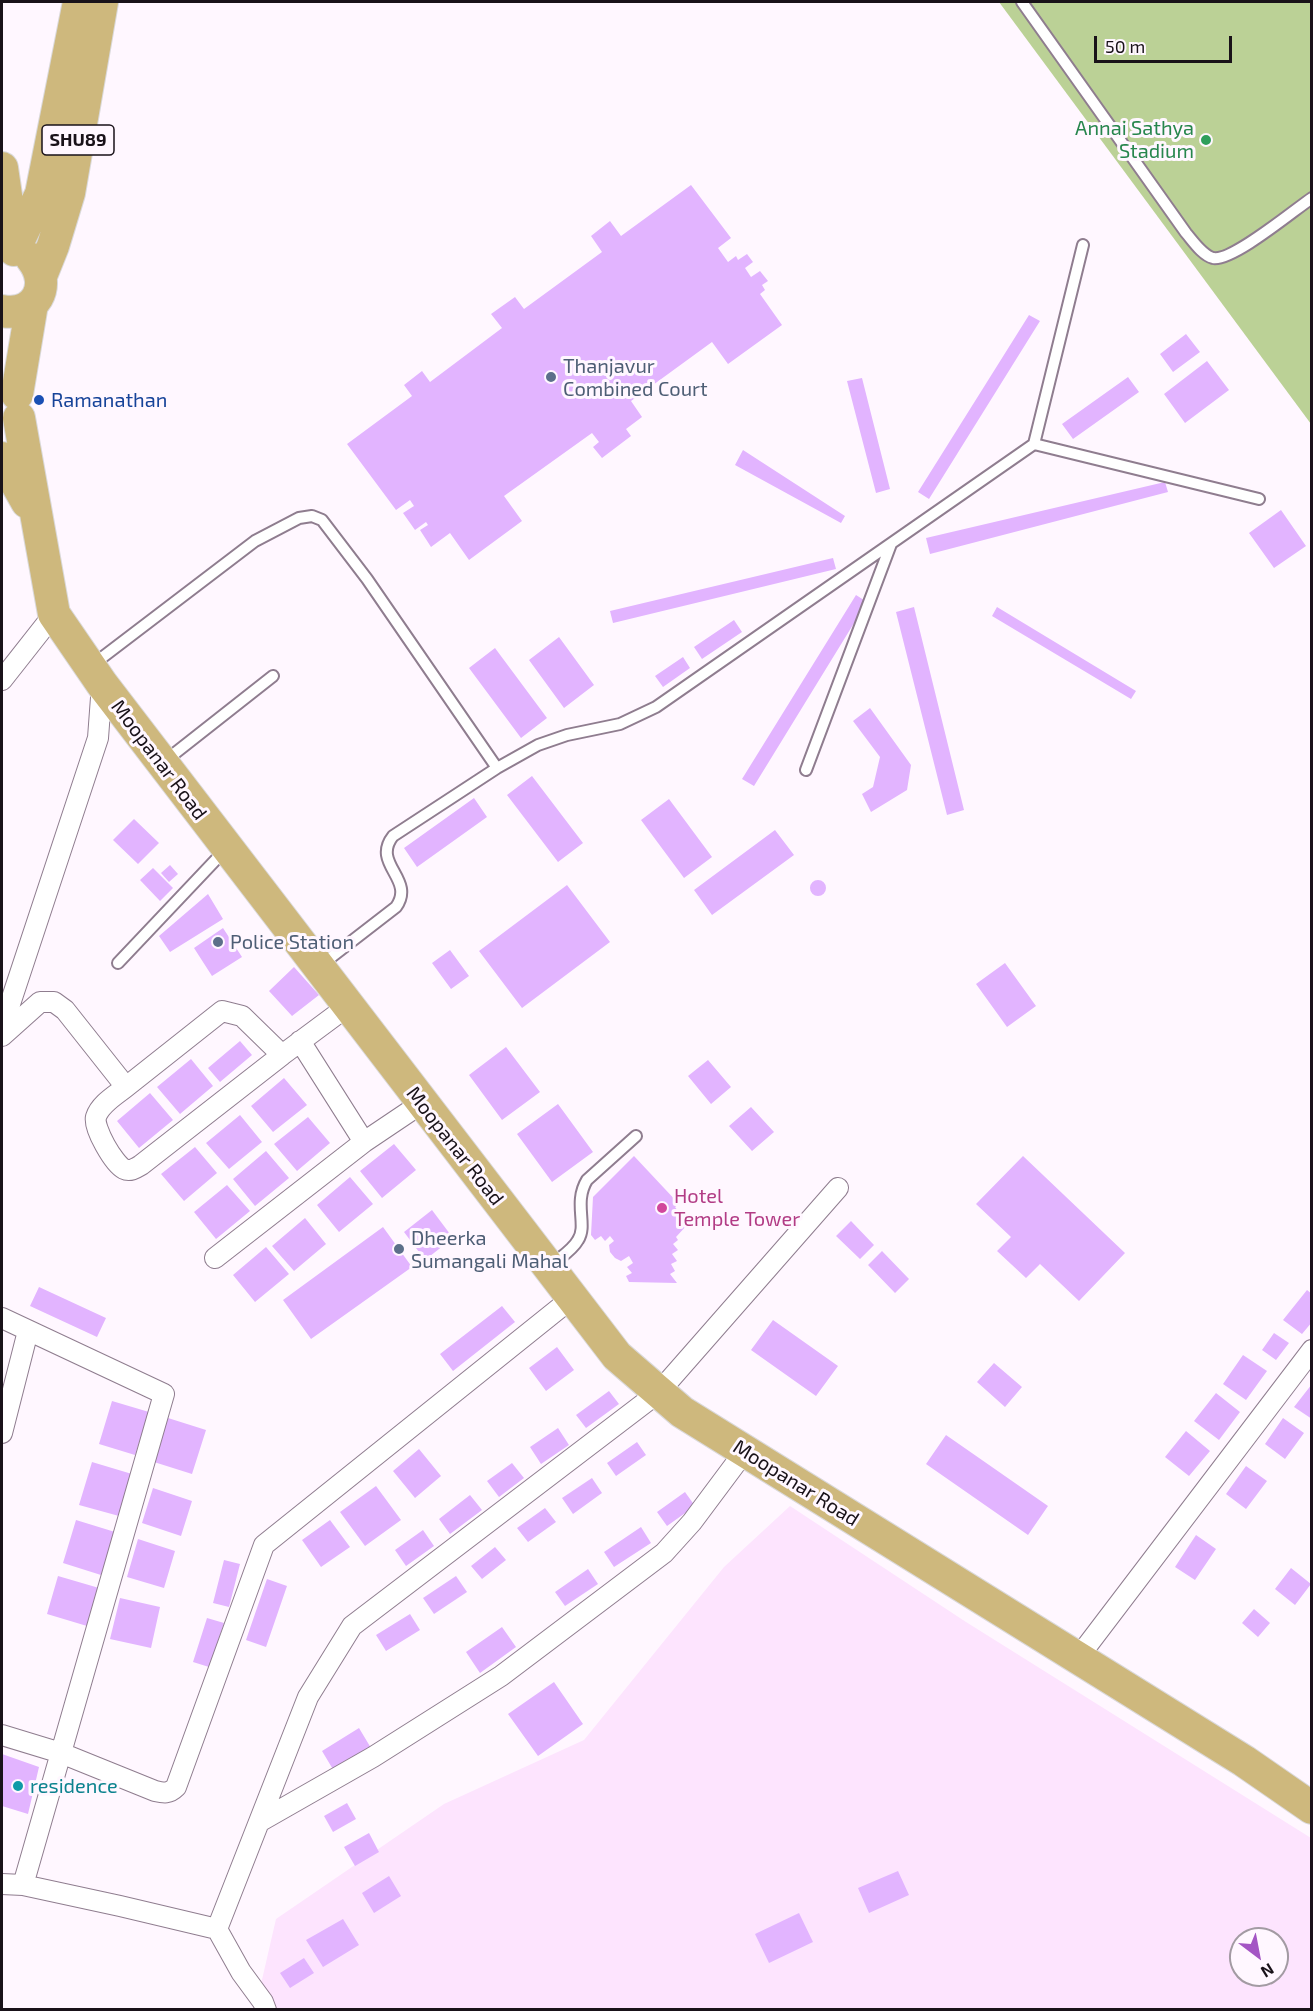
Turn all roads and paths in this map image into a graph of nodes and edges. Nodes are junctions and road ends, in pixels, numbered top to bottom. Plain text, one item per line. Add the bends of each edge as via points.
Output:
1 (79, 2) edge
2 (102, 2) edge
3 (1022, 2) edge
4 (2, 168) edge
5 (1311, 198) edge
6 (1083, 245) dead end
7 (8, 251) edge
8 (37, 290) junction
9 (2, 311) edge
10 (10, 407) edge
11 (1034, 444) junction
12 (2, 458) edge
13 (1260, 499) dead end
14 (38, 521) junction
15 (891, 544) junction
16 (54, 614) junction
17 (96, 676) junction
18 (273, 676) dead end
19 (2, 680) edge
20 (162, 763) junction
21 (497, 768) junction
22 (806, 770) dead end
23 (227, 849) junction
24 (117, 963) dead end
25 (318, 967) junction
26 (348, 1006) junction
27 (2, 1028) edge
28 (2, 1036) edge
29 (300, 1041) junction
30 (282, 1054) junction
31 (126, 1088) junction
32 (422, 1103) junction
33 (636, 1136) dead end
34 (364, 1142) junction
35 (838, 1188) dead end
36 (214, 1258) dead end
37 (548, 1267) junction
38 (572, 1298) junction
39 (2, 1318) edge
40 (28, 1331) junction
41 (1311, 1350) edge
42 (659, 1392) junction
43 (2, 1433) edge
44 (745, 1451) junction
45 (1077, 1659) junction
46 (2, 1735) edge
47 (61, 1753) junction
48 (1244, 1761) junction
49 (1311, 1788) edge
50 (1311, 1808) edge
51 (259, 1822) junction
52 (2, 1884) edge
53 (23, 1885) junction
54 (217, 1929) junction
55 (266, 2010) edge

1 - 7 main road, SHU89 via 41,194
2 - 8 main road, SHU89 via 69,193
3 - 5 lane via 1186,233 1212,258 1225,258 1239,250
4 - 7 main road
6 - 11 lane
7 - 8 main road via 24,253 32,259
8 - 9 main road via 23,310
8 - 10 main road, SHU89
10 - 14 main road, Moopanar Road
11 - 13 lane
11 - 15 lane
12 - 14 main road, Moopanar Road
14 - 16 main road, Moopanar Road
15 - 21 lane via 656,707 620,724 538,745
15 - 22 lane
16 - 17 main road, Moopanar Road
16 - 19 street
17 - 20 main road, Moopanar Road
17 - 21 lane via 255,541 299,518 312,516 322,520 367,579
17 - 27 street via 98,738
18 - 20 lane
20 - 23 main road, Moopanar Road
21 - 25 lane via 393,836 386,851 403,890 402,899
23 - 24 lane
23 - 25 main road, Moopanar Road
25 - 26 main road, Moopanar Road
26 - 29 street
26 - 32 main road, Moopanar Road
28 - 31 street via 40,1002 54,1002 65,1010
29 - 30 street
29 - 34 street
30 - 31 street via 242,1016 222,1011
30 - 31 street via 134,1170 119,1165 95,1125 102,1107
32 - 34 street
32 - 37 main road, Moopanar Road
33 - 37 lane via 587,1180 579,1200 580,1238
34 - 36 street
35 - 42 street
37 - 38 main road, Moopanar Road
38 - 42 main road, Moopanar Road via 617,1356
38 - 47 street via 264,1545 171,1792 155,1791
39 - 40 street
40 - 43 street
40 - 47 street via 164,1394
41 - 45 street
42 - 44 main road, Moopanar Road via 682,1412
42 - 51 street via 352,1626 308,1697
44 - 45 main road, Moopanar Road
44 - 51 street via 692,1522 655,1560 501,1676 373,1757
45 - 48 main road, Moopanar Road
46 - 47 street
47 - 53 street
48 - 49 main road, Moopanar Road
48 - 50 main road, Moopanar Road
51 - 54 street
52 - 53 street
53 - 54 street
54 - 55 street

